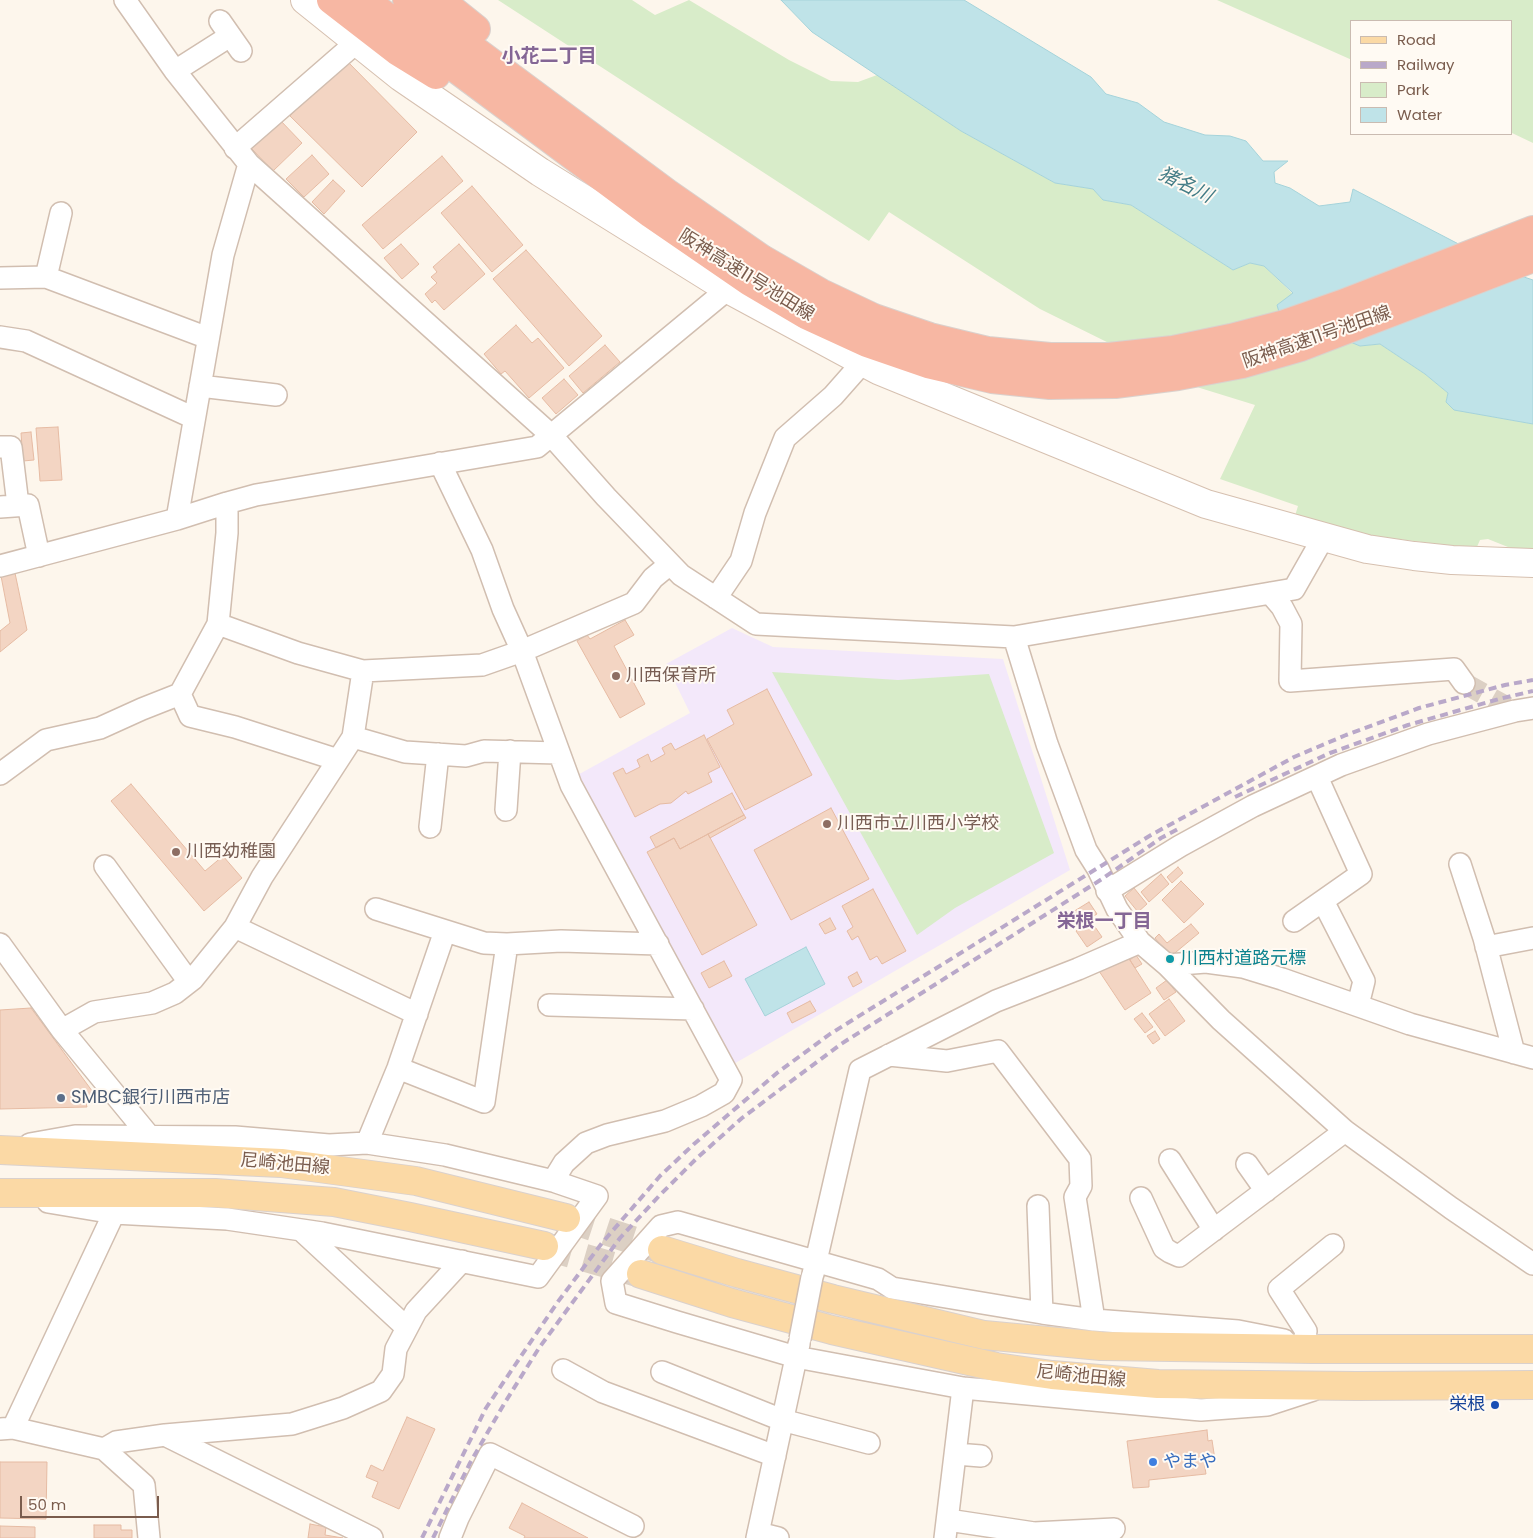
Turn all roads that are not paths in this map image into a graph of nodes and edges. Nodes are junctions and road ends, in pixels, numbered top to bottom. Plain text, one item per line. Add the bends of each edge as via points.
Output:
1 (125, 0) edge
2 (305, 0) edge
3 (331, 0) edge
4 (365, 0) edge
5 (407, 0) edge
6 (440, 0) edge
7 (230, 36) dead end
8 (358, 41) junction
9 (175, 71) junction
10 (235, 148) junction
11 (249, 164) junction
12 (61, 213) dead end
13 (651, 214) junction
14 (1533, 230) edge
15 (1533, 258) edge
16 (762, 259) junction
17 (46, 276) junction
18 (0, 278) edge
19 (728, 289) junction
20 (0, 337) edge
21 (208, 338) junction
22 (863, 362) junction
23 (200, 386) junction
24 (276, 395) dead end
25 (194, 418) junction
26 (551, 435) junction
27 (0, 447) edge
28 (440, 463) junction
29 (227, 503) junction
30 (9, 506) edge
31 (177, 519) junction
32 (1324, 538) junction
33 (39, 556) junction
34 (1533, 563) edge
35 (670, 564) junction
36 (0, 566) edge
37 (1270, 593) junction
38 (716, 598) junction
39 (218, 624) junction
40 (1014, 637) junction
41 (522, 651) junction
42 (363, 671) junction
43 (1464, 683) tunnel mouth
44 (180, 694) junction
45 (1519, 709) edge
46 (353, 737) junction
47 (510, 751) junction
48 (558, 753) junction
49 (438, 754) junction
50 (338, 760) junction
51 (0, 774) edge
52 (1317, 777) junction
53 (506, 810) dead end
54 (430, 827) dead end
55 (1460, 864) dead end
56 (105, 866) dead end
57 (1107, 891) junction
58 (1323, 901) junction
59 (376, 909) dead end
60 (1294, 921) dead end
61 (235, 927) junction
62 (445, 931) junction
63 (1533, 938) edge
64 (1140, 942) junction
65 (0, 944) edge
66 (507, 944) junction
67 (658, 944) junction
68 (1486, 947) junction
69 (1167, 965) junction
70 (189, 982) junction
71 (549, 1005) dead end
72 (1358, 1005) junction
73 (693, 1008) junction
74 (417, 1014) junction
75 (62, 1030) junction
76 (889, 1055) junction
77 (1523, 1056) edge
78 (398, 1068) junction
79 (1345, 1131) junction
80 (150, 1138) junction
81 (367, 1143) junction
82 (0, 1150) edge
83 (1170, 1160) dead end
84 (1247, 1164) dead end
85 (553, 1181) junction
86 (1266, 1191) junction
87 (0, 1193) edge
88 (1141, 1198) dead end
89 (1038, 1206) dead end
90 (114, 1213) junction
91 (566, 1218) tunnel mouth
92 (301, 1230) junction
93 (1214, 1230) junction
94 (1333, 1245) dead end
95 (544, 1246) tunnel mouth
96 (662, 1250) tunnel mouth
97 (462, 1261) junction
98 (1533, 1264) edge
99 (814, 1269) junction
100 (641, 1274) tunnel mouth
101 (1042, 1314) junction
102 (1094, 1320) junction
103 (407, 1328) junction
104 (1314, 1347) junction
105 (798, 1348) junction
106 (1533, 1349) edge
107 (563, 1370) dead end
108 (662, 1372) dead end
109 (1327, 1385) junction
110 (1533, 1385) edge
111 (963, 1388) junction
112 (782, 1420) junction
113 (7, 1428) edge
114 (165, 1435) junction
115 (869, 1443) dead end
116 (104, 1449) junction
117 (956, 1454) junction
118 (775, 1456) junction
119 (981, 1456) dead end
120 (633, 1526) dead end
121 (947, 1529) edge
122 (1114, 1529) dead end
123 (757, 1535) edge
124 (149, 1538) edge
125 (372, 1538) edge
126 (450, 1538) edge
127 (778, 1538) edge

1 - 9 street
2 - 8 street
3 - 13 highway via 398,50
4 - 13 highway, 阪神高速11号池田線
5 - 16 highway, 阪神高速11号池田線 via 659,187
6 - 16 highway via 688,196
7 - 9 street
8 - 10 street
8 - 19 street via 402,77 540,172
9 - 10 street
10 - 11 street
11 - 21 street via 223,255
11 - 26 street
12 - 17 street
13 - 15 highway, 阪神高速11号池田線 via 806,316 866,343 928,364 992,379 1050,385 1115,384 1242,364 1301,347
14 - 16 highway, 阪神高速11号池田線 via 1285,324 1173,350 1109,357 1050,357 988,351 930,337 874,318 821,293
17 - 18 street
17 - 21 street
19 - 22 street
19 - 26 street
20 - 25 street via 26,341
21 - 23 street
22 - 32 street via 1206,504
22 - 38 street via 833,396 786,438 754,513 741,561
23 - 24 street
23 - 25 street
25 - 31 street
26 - 28 street via 537,447
26 - 35 street
27 - 30 street via 11,447
28 - 29 street
28 - 41 street via 482,550
29 - 31 street
29 - 39 street
30 - 33 street via 28,504
31 - 33 street
32 - 34 street via 1366,549 1414,556
32 - 37 street via 1294,588
33 - 36 street
35 - 38 street
35 - 41 street via 653,578 634,603
37 - 40 street
37 - 43 street via 1291,624 1290,681 1454,670
38 - 40 street via 756,624
39 - 42 street via 298,653
39 - 44 street
40 - 57 street via 1086,850
41 - 42 street via 482,665
41 - 48 street
42 - 46 street
44 - 50 street via 190,716
44 - 51 street via 100,728 46,740
45 - 52 street via 1428,734 1341,765
46 - 49 street via 405,752
46 - 50 street
47 - 48 street
47 - 49 street via 484,751 466,756
47 - 53 street
48 - 67 street via 571,785
49 - 54 street
50 - 61 street via 262,877
52 - 57 street via 1180,846
52 - 58 street via 1361,874
55 - 68 street
56 - 70 street
57 - 64 street
58 - 60 street
58 - 72 street via 1364,982
59 - 62 street
61 - 70 street
61 - 74 street
62 - 66 street via 484,943
62 - 74 street
63 - 68 street
64 - 69 street
64 - 76 street via 996,1001
65 - 75 street
66 - 67 street via 561,941
66 - 78 street via 484,1102
67 - 73 street
68 - 77 street
69 - 72 street via 1206,962 1243,967
69 - 79 street via 1221,1020
70 - 75 street via 175,993 152,1003 94,1012
71 - 73 street
72 - 77 street via 1410,1024
73 - 85 street via 731,1080 724,1093 665,1121 586,1144 564,1163
74 - 78 street
75 - 80 street
76 - 99 street via 860,1070
76 - 102 street via 947,1061 998,1051 1080,1160 1081,1186 1075,1197
78 - 81 street
79 - 86 street
79 - 98 street
80 - 81 street via 235,1137 329,1145
80 - 82 street via 75,1136
81 - 85 street via 445,1155
82 - 91 main road, 尼崎池田線 via 281,1163 416,1181
83 - 93 street
84 - 86 street
85 - 97 street via 597,1196 538,1276
86 - 93 street
87 - 90 street
87 - 95 main road, 尼崎池田線 via 215,1193 334,1202
88 - 93 street via 1164,1248 1179,1256
89 - 101 street
90 - 92 street via 227,1218
90 - 113 street
92 - 97 street
92 - 103 street
94 - 104 street via 1279,1289
96 - 104 main road, 尼崎池田線 via 833,1299 984,1335 1101,1346
97 - 103 street via 416,1311
99 - 101 street via 878,1280 892,1288
99 - 105 street, bridge
99 - 105 street via 678,1222 661,1226 612,1281 616,1303
100 - 109 main road, 尼崎池田線 via 832,1330 996,1367 1158,1384
101 - 102 street
102 - 104 street via 1238,1331
103 - 114 street via 396,1349 393,1374 382,1391 292,1424
104 - 106 main road, 尼崎池田線
105 - 111 street
105 - 112 street
107 - 118 street via 603,1392
108 - 112 street
109 - 110 main road, 尼崎池田線
109 - 111 street via 1267,1405 1201,1410
111 - 117 street
112 - 115 street
112 - 118 street
113 - 116 street
114 - 116 street via 116,1442
114 - 125 street
116 - 124 street via 144,1485
117 - 119 street
117 - 121 street
118 - 123 street
120 - 126 street via 490,1454
121 - 122 street via 1034,1533
123 - 127 street

